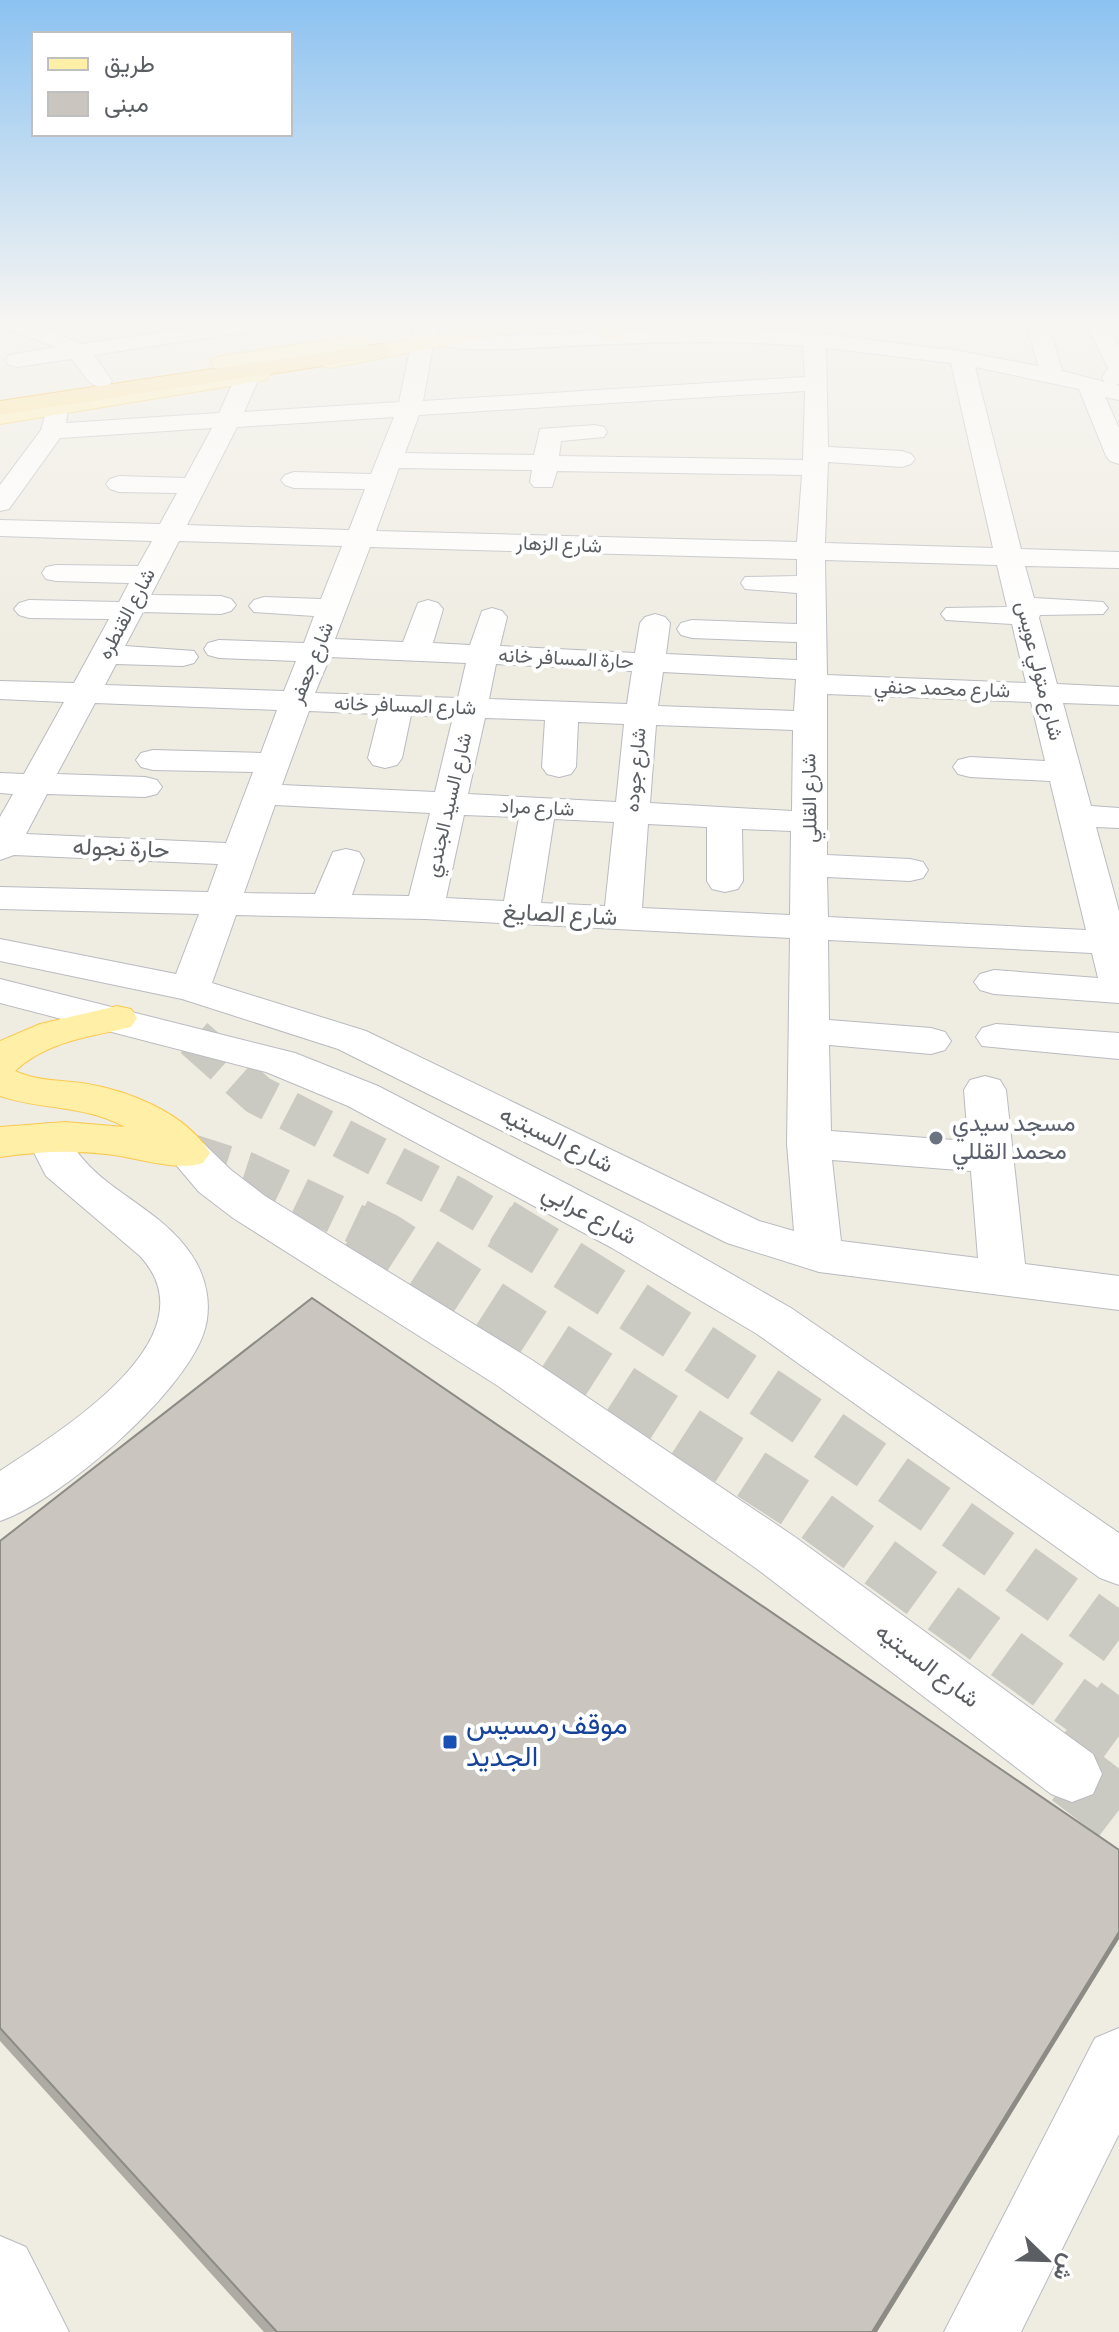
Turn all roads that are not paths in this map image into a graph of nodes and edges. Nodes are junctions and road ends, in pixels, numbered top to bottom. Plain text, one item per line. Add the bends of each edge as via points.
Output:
1 (47, 431) edge
2 (224, 431) edge
3 (398, 431) edge
4 (802, 431) edge
5 (812, 431) edge
6 (817, 431) edge
7 (819, 431) edge
8 (971, 431) edge
9 (1108, 431) edge
10 (595, 432) dead end
11 (872, 444) dead end
12 (1119, 456) edge
13 (902, 459) dead end
14 (383, 461) junction
15 (544, 473) junction
16 (294, 480) dead end
17 (119, 484) dead end
18 (197, 500) junction
19 (0, 503) edge
20 (376, 521) junction
21 (0, 528) edge
22 (169, 534) junction
23 (259, 536) junction
24 (1009, 557) junction
25 (1119, 560) edge
26 (247, 565) dead end
27 (812, 568) junction
28 (56, 573) dead end
29 (148, 575) junction
30 (755, 583) dead end
31 (15, 602) edge
32 (221, 605) dead end
33 (264, 606) dead end
34 (131, 607) junction
35 (334, 608) junction
36 (1093, 608) dead end
37 (428, 609) dead end
38 (1024, 611) junction
39 (956, 614) dead end
40 (492, 617) dead end
41 (655, 623) dead end
42 (692, 629) dead end
43 (813, 634) junction
44 (219, 649) dead end
45 (318, 650) junction
46 (415, 652) junction
47 (106, 654) junction
48 (484, 655) junction
49 (183, 657) dead end
50 (651, 663) junction
51 (812, 677) junction
52 (0, 690) edge
53 (85, 693) junction
54 (1045, 694) junction
55 (1119, 696) edge
56 (296, 702) junction
57 (397, 705) junction
58 (471, 708) junction
59 (562, 712) junction
60 (641, 715) junction
61 (809, 721) junction
62 (970, 757) dead end
63 (385, 758) dead end
64 (1063, 763) junction
65 (559, 767) dead end
66 (269, 779) junction
67 (0, 783) edge
68 (37, 784) junction
69 (449, 804) junction
70 (538, 808) junction
71 (632, 813) junction
72 (1076, 816) junction
73 (724, 818) junction
74 (1119, 818) edge
75 (811, 822) junction
76 (1, 846) edge
77 (240, 854) junction
78 (346, 860) dead end
79 (811, 865) junction
80 (910, 870) dead end
81 (725, 881) dead end
82 (0, 898) edge
83 (223, 902) junction
84 (330, 905) junction
85 (425, 908) junction
86 (521, 913) junction
87 (622, 918) junction
88 (809, 926) junction
89 (1113, 942) edge
90 (0, 950) edge
91 (994, 982) dead end
92 (1119, 983) edge
93 (190, 989) junction
94 (0, 991) edge
95 (1119, 991) edge
96 (117, 1018) junction
97 (811, 1031) junction
98 (996, 1037) dead end
99 (931, 1041) dead end
100 (1119, 1046) edge
101 (0, 1062) edge
102 (0, 1080) edge
103 (985, 1090) dead end
104 (48, 1137) junction
105 (0, 1142) edge
106 (809, 1144) junction
107 (188, 1153) junction
108 (991, 1158) junction
109 (819, 1255) junction
110 (1003, 1280) junction
111 (1119, 1293) edge
112 (0, 1499) edge
113 (1119, 1562) edge
114 (1072, 1774) tunnel mouth
115 (1119, 2062) edge
116 (0, 2273) edge
117 (32, 2332) edge
118 (981, 2332) edge

1 - 19 street
2 - 18 street, شارع القنطره
3 - 14 street, شارع جعفر
4 - 15 street via 582,475
5 - 27 street, شارع القللي
6 - 13 street
7 - 11 street
8 - 24 street, شارع متولي عويس
9 - 12 street
10 - 15 street via 551,433
14 - 15 street
14 - 16 street
14 - 20 street, شارع جعفر
17 - 18 street
18 - 22 street, شارع القنطره
20 - 23 street, شارع الزهار
20 - 27 street, شارع الزهار via 701,538
20 - 35 street, شارع جعفر
21 - 22 street, شارع الزهار
22 - 23 street, شارع الزهار
22 - 29 street, شارع القنطره
23 - 26 street
24 - 25 street, شارع الزهار
24 - 27 street, شارع الزهار
24 - 38 street, شارع متولي عويس
27 - 30 street
27 - 43 street, شارع القللي
28 - 29 street
29 - 34 street, شارع القنطره
31 - 34 street
32 - 34 street
33 - 35 street
34 - 47 street, شارع القنطره
35 - 45 street, شارع جعفر
36 - 38 street
37 - 46 street
38 - 39 street
38 - 54 street, شارع متولي عويس
40 - 48 street, شارع السيد الجندي
41 - 50 street, شارع جوده
42 - 43 street
43 - 51 street, شارع القللي
44 - 45 street, حارة المسافر خانه
45 - 46 street, حارة المسافر خانه
45 - 56 street, شارع جعفر
46 - 48 street, حارة المسافر خانه
47 - 49 street
47 - 53 street, شارع القنطره
48 - 50 street, حارة المسافر خانه via 566,649
48 - 58 street, شارع السيد الجندي
50 - 51 street, حارة المسافر خانه
50 - 60 street, شارع جوده
51 - 54 street, شارع محمد حنفي
51 - 61 street, شارع القللي
52 - 53 street, شارع المسافر خانه
53 - 56 street, شارع المسافر خانه
53 - 68 street, شارع القنطره
54 - 55 street, شارع محمد حنفي
54 - 64 street, شارع متولي عويس
56 - 57 street, شارع المسافر خانه
56 - 66 street, شارع جعفر
57 - 58 street, شارع المسافر خانه
57 - 63 street
58 - 59 street, شارع المسافر خانه
58 - 69 street, شارع السيد الجندي
59 - 60 street, شارع المسافر خانه
59 - 65 street
60 - 61 street, شارع المسافر خانه
60 - 71 street, شارع جوده
61 - 75 street, شارع القللي
62 - 64 street
64 - 72 street, شارع متولي عويس
66 - 68 street, شارع مراد via 149,774
66 - 69 street, شارع مراد
66 - 77 street, شارع جعفر
67 - 68 street, شارع مراد
68 - 76 street, شارع القنطره
69 - 70 street, شارع مراد
69 - 85 street, شارع السيد الجندي
70 - 71 street, شارع مراد
70 - 86 street
71 - 73 street, شارع مراد
71 - 87 street, شارع جوده
72 - 74 street
72 - 89 street, شارع متولي عويس
73 - 75 street, شارع مراد
73 - 81 street
75 - 79 street, شارع القللي
76 - 77 street, حارة نجوله
77 - 83 street, شارع جعفر
78 - 84 street
79 - 80 street
79 - 88 street, شارع القللي
82 - 83 street, شارع الصايغ
83 - 84 street, شارع الصايغ
83 - 93 street, شارع جعفر
84 - 85 street, شارع الصايغ
85 - 86 street, شارع الصايغ
86 - 87 street, شارع الصايغ
87 - 88 street, شارع الصايغ
88 - 89 street, شارع الصايغ
88 - 97 street, شارع القللي
89 - 92 street, شارع متولي عويس
90 - 93 street, شارع السبتيه
91 - 95 street
93 - 109 street, شارع السبتيه via 352,1040 743,1232
94 - 96 street, شارع عرابي
96 - 101 main road via 34,1040 11,1049
96 - 113 street, شارع عرابي via 280,1062 363,1096 628,1236 774,1321
97 - 99 street
97 - 106 street, شارع القللي
98 - 100 street
102 - 107 main road via 17,1090 97,1100 133,1113 164,1130
103 - 108 street
104 - 105 main road
104 - 107 main road via 118,1139
104 - 112 street via 75,1178 166,1254 183,1284 184,1319 170,1356 148,1382
106 - 108 street
106 - 109 street, شارع القللي
107 - 114 street, شارع السبتيه via 249,1207 515,1373 776,1553
108 - 110 street
109 - 110 street, شارع السبتيه
110 - 111 street, شارع السبتيه
115 - 118 street
116 - 117 street

